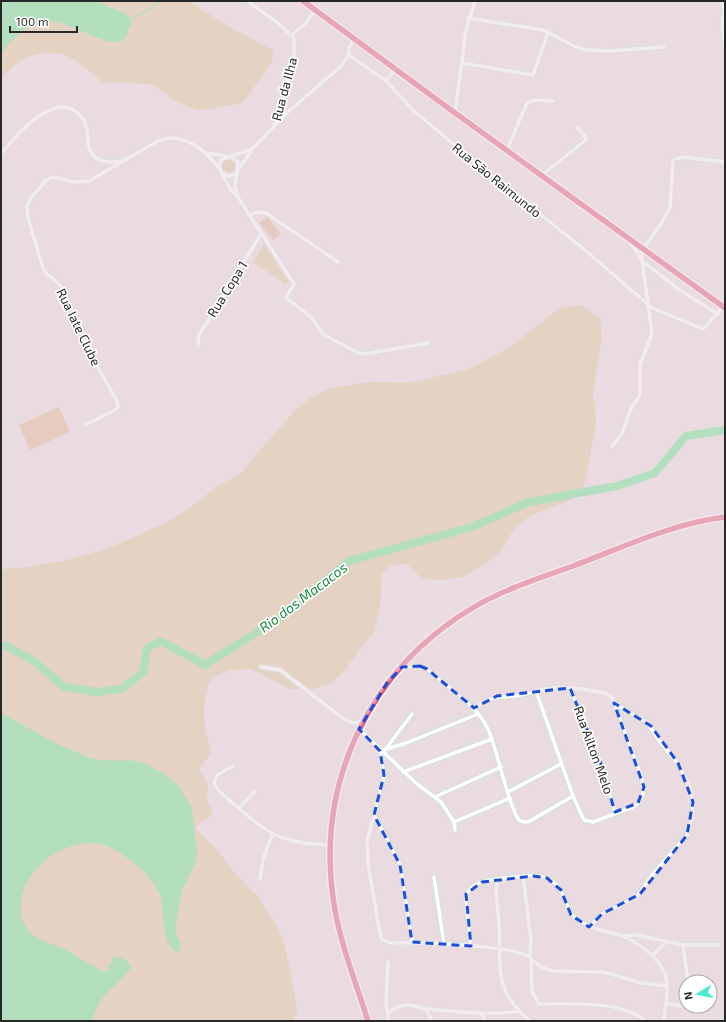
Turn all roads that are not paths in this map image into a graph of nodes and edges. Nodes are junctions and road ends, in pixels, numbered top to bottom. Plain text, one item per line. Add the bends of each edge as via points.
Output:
1 (247, 1) edge
2 (303, 1) edge
3 (475, 1) edge
4 (722, 1) edge
5 (315, 10) junction
6 (468, 18) junction
7 (548, 32) junction
8 (292, 35) junction
9 (354, 38) junction
10 (725, 46) edge
11 (664, 47) dead end
12 (348, 55) junction
13 (462, 63) junction
14 (395, 69) junction
15 (386, 81) junction
16 (553, 102) dead end
17 (455, 113) junction
18 (577, 126) dead end
19 (274, 128) junction
20 (253, 148) junction
21 (507, 150) junction
22 (205, 152) junction
23 (1, 154) edge
24 (229, 156) junction
25 (124, 160) junction
26 (725, 162) edge
27 (238, 171) junction
28 (221, 172) junction
29 (541, 176) junction
30 (238, 197) junction
31 (249, 214) junction
32 (261, 234) junction
33 (627, 237) junction
34 (642, 249) junction
35 (642, 261) junction
36 (338, 262) dead end
37 (647, 304) junction
38 (724, 307) edge
39 (718, 314) junction
40 (428, 343) dead end
41 (198, 346) dead end
42 (85, 425) dead end
43 (612, 446) dead end
44 (725, 517) edge
45 (262, 667) dead end
46 (402, 667) junction
47 (570, 688) junction
48 (536, 691) junction
49 (614, 703) junction
50 (474, 708) junction
51 (412, 714) dead end
52 (478, 714) junction
53 (363, 722) junction
54 (359, 729) junction
55 (492, 739) junction
56 (383, 750) junction
57 (561, 764) junction
58 (233, 766) dead end
59 (501, 766) junction
60 (403, 772) junction
61 (255, 791) dead end
62 (508, 792) junction
63 (573, 796) junction
64 (435, 797) junction
65 (510, 798) junction
66 (239, 808) junction
67 (615, 812) junction
68 (374, 815) junction
69 (454, 822) junction
70 (455, 830) dead end
71 (273, 834) junction
72 (330, 845) junction
73 (434, 876) dead end
74 (523, 876) junction
75 (260, 879) dead end
76 (497, 880) junction
77 (589, 927) junction
78 (621, 936) junction
79 (412, 942) junction
80 (666, 942) junction
81 (444, 944) junction
82 (683, 945) junction
83 (719, 945) dead end
84 (471, 946) junction
85 (500, 949) junction
86 (530, 956) junction
87 (652, 956) junction
88 (533, 961) junction
89 (388, 962) dead end
90 (687, 974) edge
91 (667, 986) junction
92 (666, 1003) junction
93 (678, 1005) edge
94 (426, 1009) junction
95 (518, 1011) junction
96 (388, 1013) junction
97 (481, 1013) junction
98 (368, 1021) edge
99 (389, 1021) edge
100 (432, 1021) edge
101 (485, 1021) edge
102 (530, 1021) edge
103 (645, 1021) edge
104 (664, 1021) edge

1 - 8 street
2 - 5 main road
3 - 6 street
4 - 10 street
5 - 8 street via 307,22
5 - 9 main road
6 - 7 street
6 - 13 street
7 - 11 street via 586,50
7 - 13 street via 532,75
8 - 19 street, Rua da Ilha via 294,58
9 - 12 street
9 - 14 main road
12 - 15 street, Rua São Raimundo
12 - 19 street via 340,67 293,107
13 - 17 street
14 - 15 street
14 - 17 main road
15 - 37 street, Rua São Raimundo via 413,110 585,250
16 - 21 street via 535,100 527,103
17 - 21 main road
18 - 29 street via 587,139
19 - 20 street
20 - 24 street
20 - 27 street
21 - 29 main road
22 - 24 street
22 - 25 street, Rua Iate Clube via 183,140 169,137
22 - 28 street
23 - 25 street via 33,120 48,110 62,108 72,110 84,122 93,156 107,162
24 - 27 street via 236,159
24 - 28 street via 220,163
25 - 42 street, Rua Iate Clube via 89,181 79,183 57,176 49,178 27,206 31,232 43,268 61,286 95,362 117,401 116,410
26 - 34 street via 683,157 675,159 672,164 670,207
27 - 28 street via 229,176
27 - 30 street via 235,186
28 - 30 street via 230,189
29 - 33 main road
30 - 31 street
31 - 32 street
31 - 36 street via 266,213
32 - 40 street via 294,284 286,298 311,317 324,335 365,354
32 - 41 street, Rua Copa 1 via 199,335
33 - 34 main road
33 - 35 street
34 - 35 street
34 - 38 main road
35 - 37 street
35 - 39 street via 681,291
37 - 39 street, Rua São Raimundo via 655,310 703,329
37 - 43 street via 653,331 640,364 640,395 630,411 622,434
38 - 39 street
44 - 46 main road via 692,523 493,597 427,640
45 - 53 street via 280,670 344,719 354,723
46 - 50 street via 420,666 427,669
46 - 53 main road via 387,684
47 - 48 street, Rua Ailton Melo
47 - 49 street, Rua Ailton Melo via 604,693 612,698
47 - 67 street, Rua Ailton Melo via 600,761
48 - 50 street, Rua Ailton Melo via 520,696 490,698
48 - 57 street
49 - 67 street, Rua Ailton Melo via 644,787 638,803
49 - 77 street via 647,722 678,763 692,792 693,816 687,835 652,875 637,897 602,914
50 - 52 street
51 - 56 street
52 - 55 street
52 - 56 street
53 - 54 main road
54 - 56 street
54 - 72 main road via 343,768 333,806
55 - 59 street
55 - 60 street
56 - 60 street
56 - 68 street via 384,775
57 - 62 street
57 - 63 street
58 - 66 street via 217,775 214,783
59 - 62 street
59 - 64 street
60 - 64 street
61 - 66 street
62 - 65 street
63 - 65 street via 530,821 523,822 518,819
63 - 67 street, Rua Ailton Melo via 582,817 589,822
64 - 69 street via 442,802
65 - 69 street
66 - 71 street
68 - 79 street via 400,865
68 - 79 street via 367,852 381,939 390,943
69 - 70 street
71 - 72 street via 289,840
71 - 75 street
72 - 98 main road via 335,910
73 - 81 street
74 - 76 street
74 - 77 street via 541,876 555,883 561,890 572,915
74 - 86 street via 531,939
76 - 84 street via 478,883 466,894
76 - 85 street
77 - 78 street
78 - 80 street via 637,935
78 - 87 street via 640,945
79 - 81 street
80 - 82 street
80 - 87 street
81 - 84 street
82 - 83 street
82 - 90 street
84 - 85 street
85 - 86 street
85 - 95 street via 501,978
86 - 88 street
87 - 91 street via 664,970
88 - 91 street via 553,971 604,972 641,983
88 - 103 street via 531,987 539,1004 584,1004 606,1007 632,1013
89 - 96 street
91 - 92 street
92 - 93 street
92 - 104 street
94 - 96 street via 406,1005
94 - 97 street
94 - 100 street
95 - 97 street
95 - 102 street
96 - 99 street
97 - 101 street

